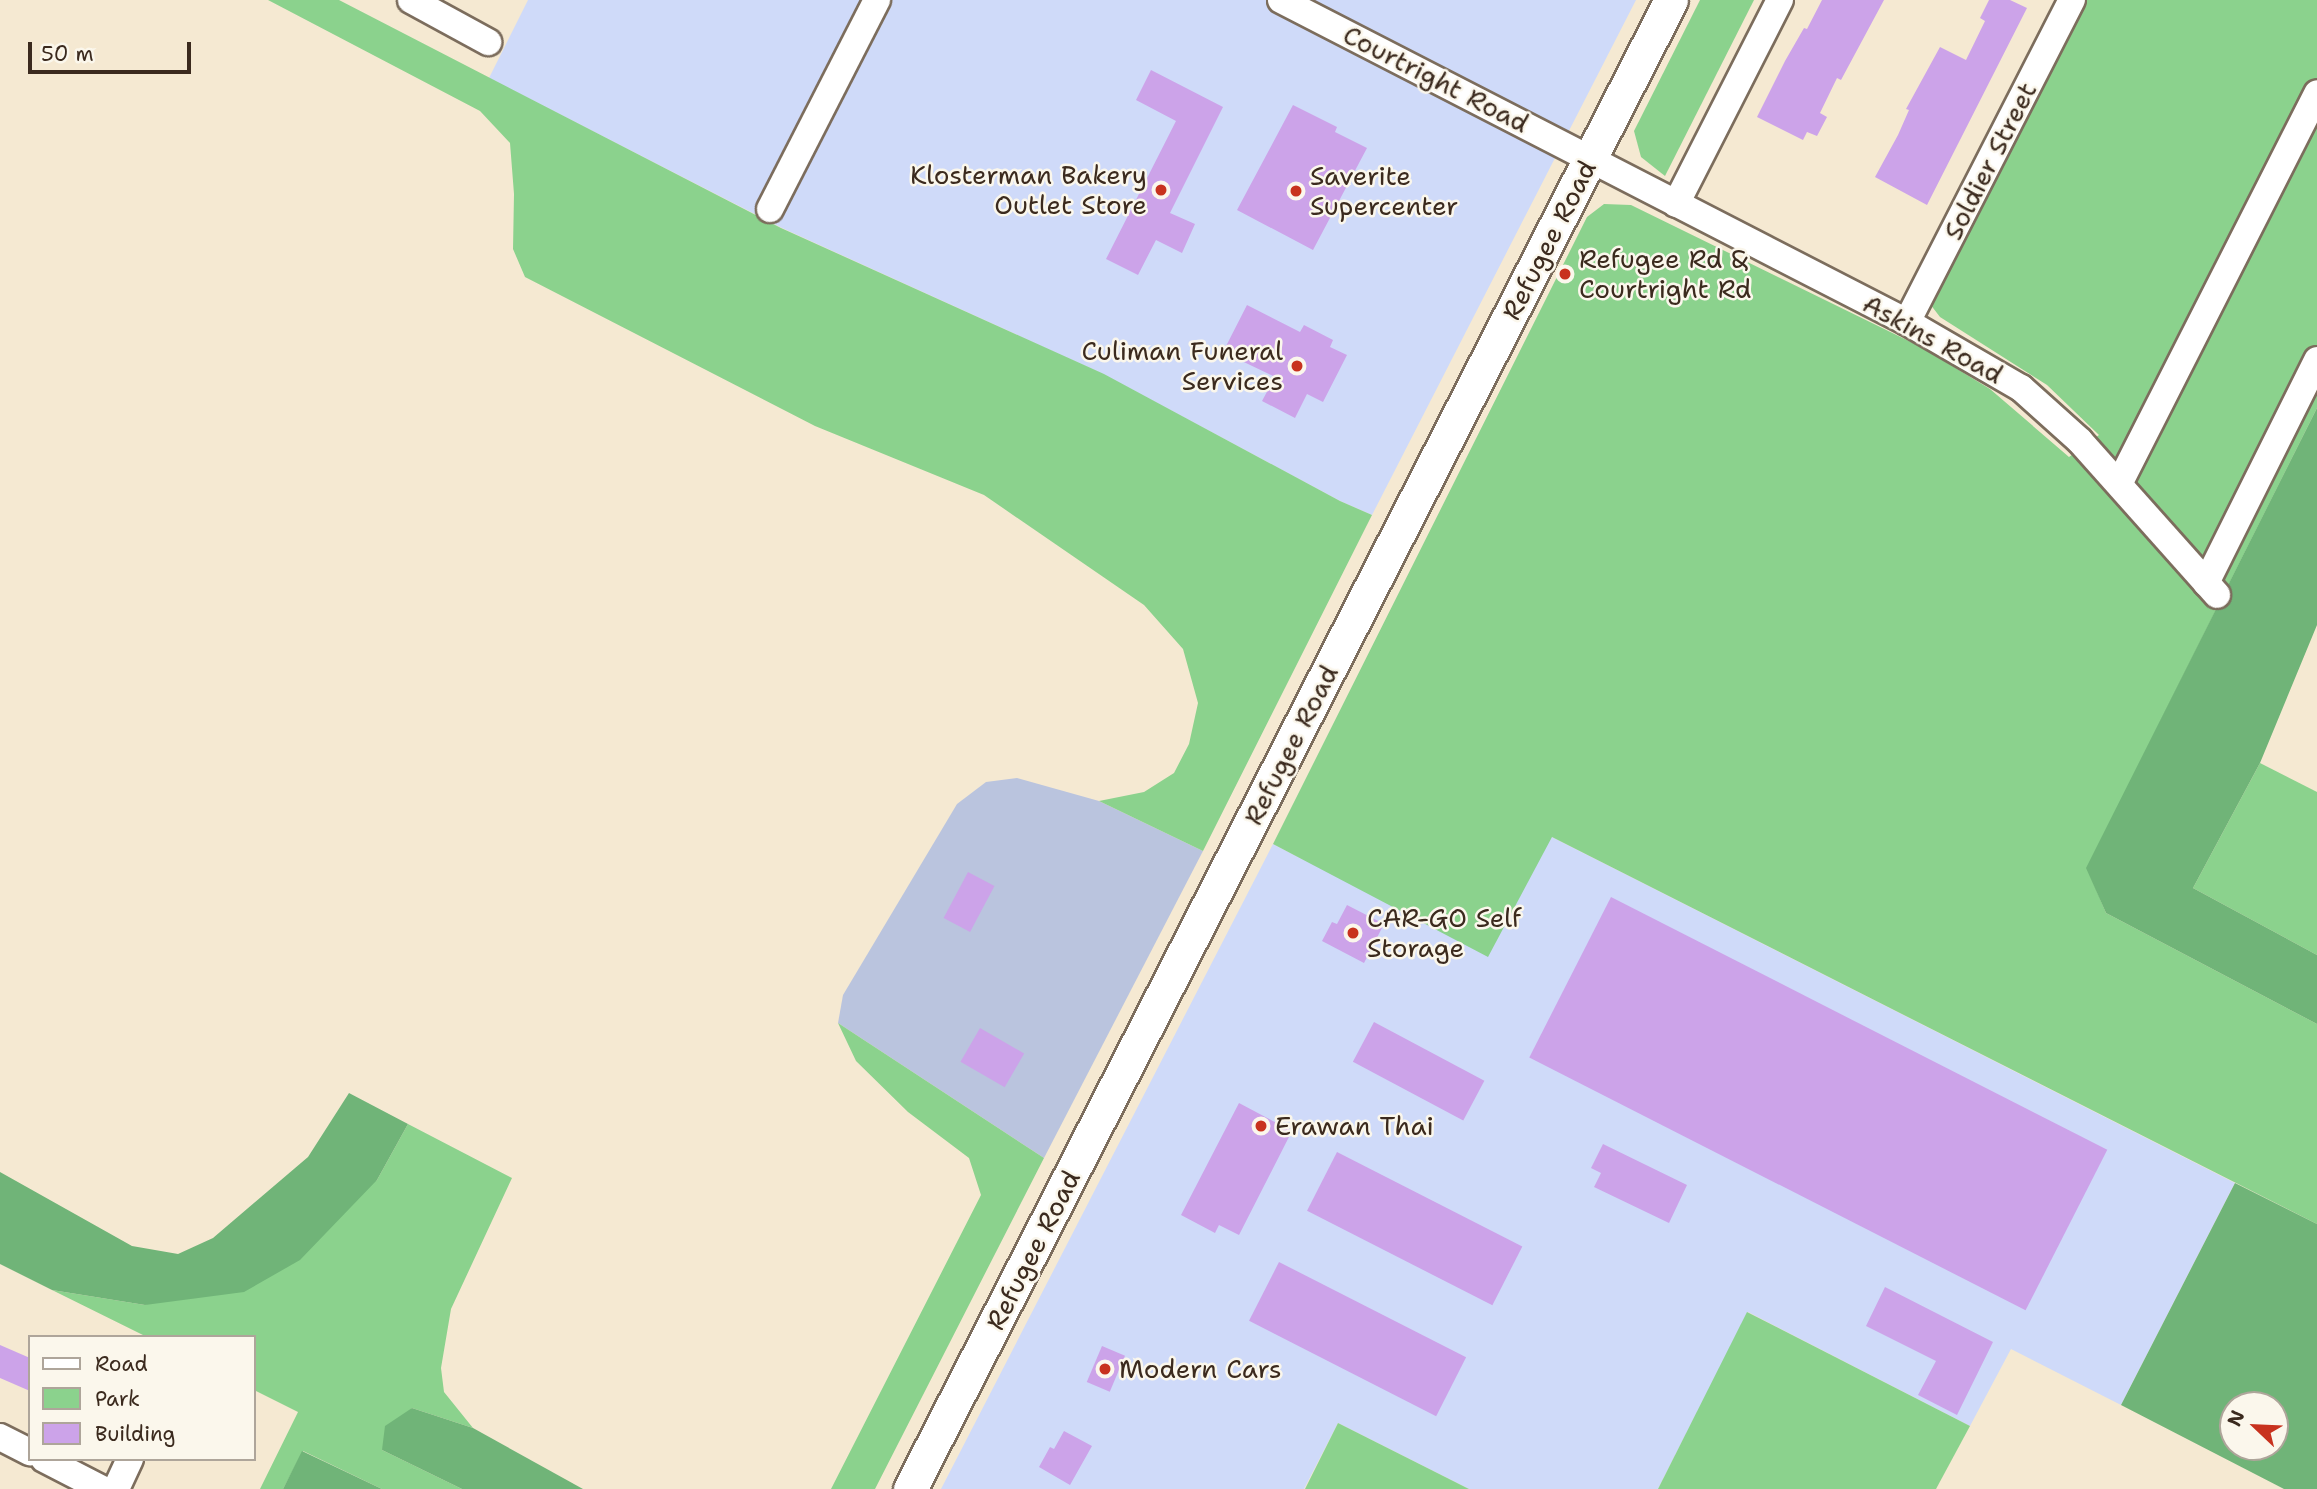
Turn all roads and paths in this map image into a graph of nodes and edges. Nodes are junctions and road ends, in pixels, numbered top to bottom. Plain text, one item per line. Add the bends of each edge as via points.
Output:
1 (411, 0) edge
2 (877, 0) edge
3 (1281, 0) edge
4 (1671, 0) edge
5 (1780, 0) edge
6 (2072, 0) edge
7 (488, 42) dead end
8 (2317, 93) edge
9 (1591, 159) junction
10 (1676, 204) junction
11 (770, 209) dead end
12 (1907, 322) junction
13 (2317, 360) edge
14 (2119, 484) junction
15 (0, 1437) edge
16 (28, 1451) edge
17 (48, 1461) edge
18 (129, 1461) edge
19 (102, 1489) edge
20 (116, 1489) edge
21 (910, 1489) edge

1 - 7 street
2 - 11 street
3 - 9 street, Courtright Road
4 - 9 main road, Refugee Road
5 - 10 street
6 - 12 street, Soldier Street
8 - 14 street
9 - 10 street, Askins Road
9 - 21 main road, Refugee Road
10 - 12 street, Askins Road
12 - 14 street, Askins Road via 2021,388
13 - 14 street, Askins Road via 2212,589
15 - 16 street
17 - 19 street
18 - 20 street

